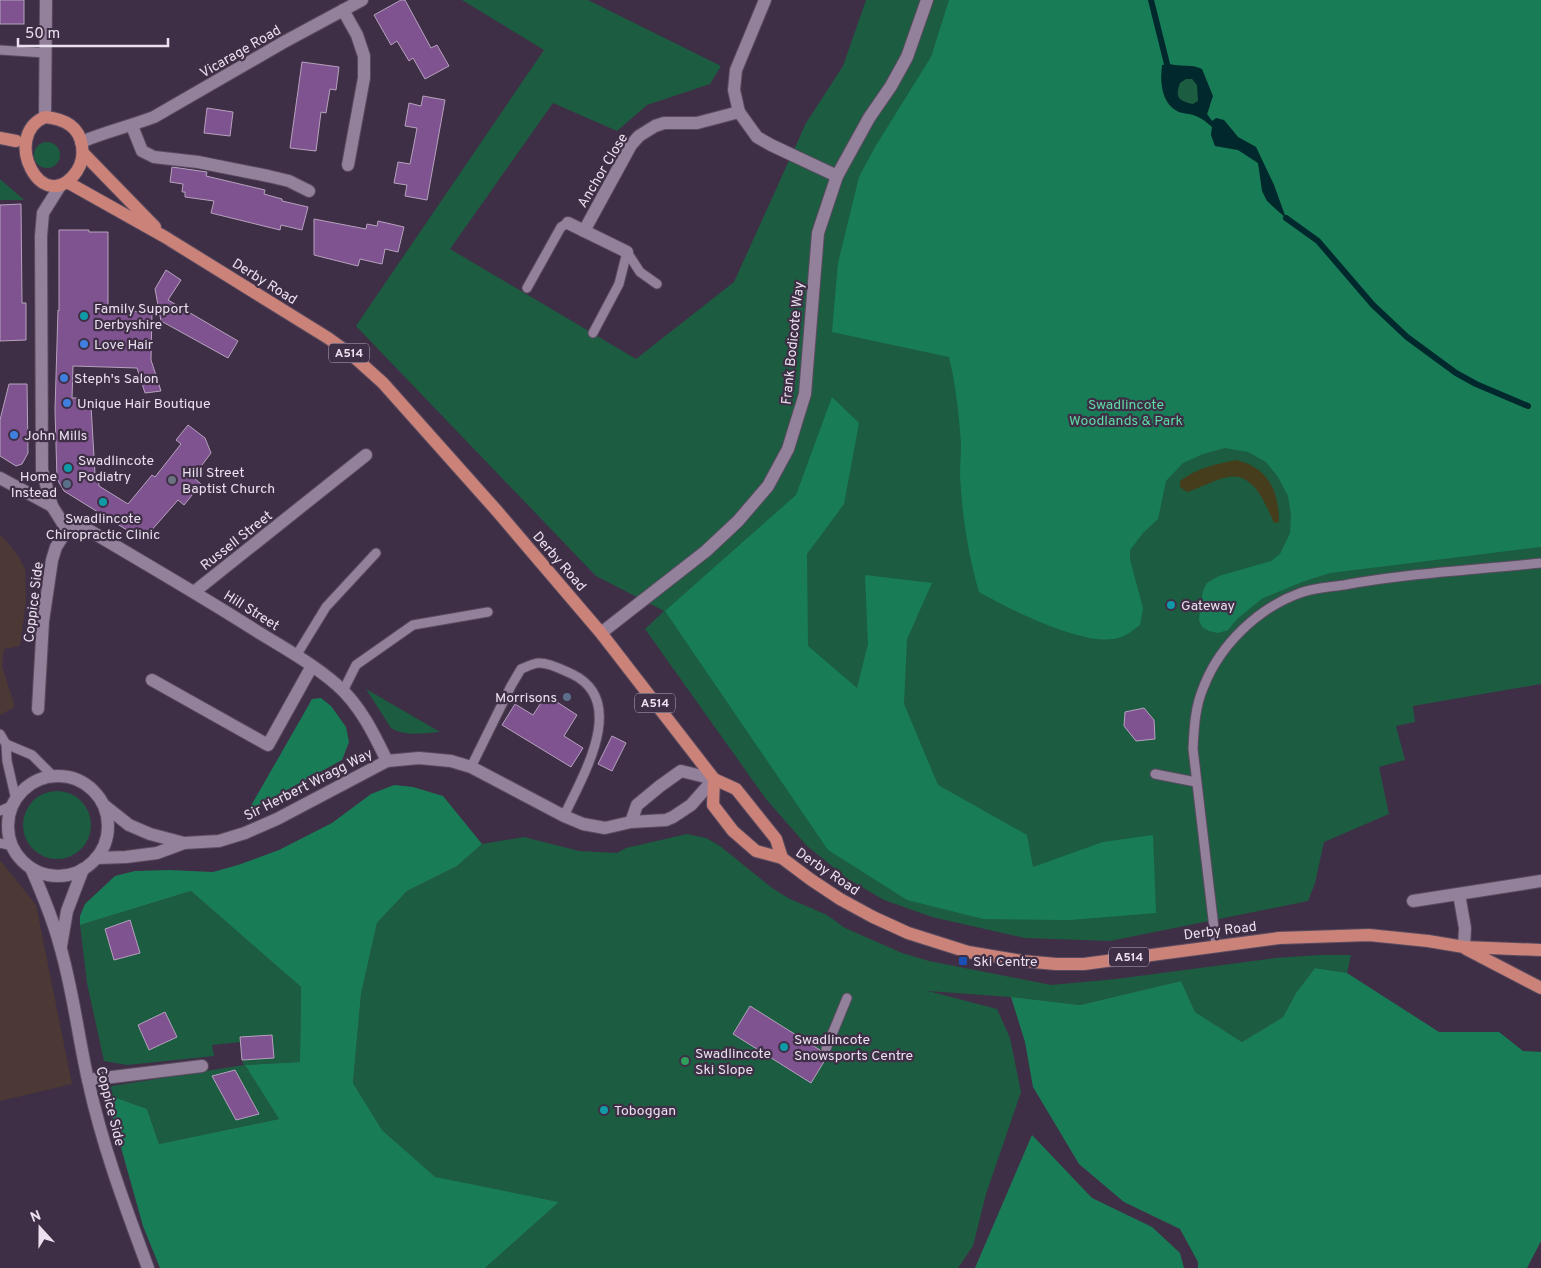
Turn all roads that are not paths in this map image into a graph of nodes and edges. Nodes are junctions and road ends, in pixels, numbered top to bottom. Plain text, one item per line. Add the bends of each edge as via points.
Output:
1 (46, 0) edge
2 (362, 0) edge
3 (766, 0) edge
4 (927, 0) edge
5 (343, 10) junction
6 (0, 50) edge
7 (45, 54) junction
8 (739, 112) junction
9 (45, 117) junction
10 (132, 126) junction
11 (0, 138) edge
12 (16, 142) junction
13 (82, 147) junction
14 (348, 165) dead end
15 (837, 176) junction
16 (64, 184) junction
17 (309, 191) dead end
18 (568, 223) joint
19 (584, 231) junction
20 (165, 237) junction
21 (627, 252) junction
22 (657, 284) dead end
23 (527, 288) dead end
24 (593, 333) dead end
25 (366, 455) dead end
26 (0, 478) edge
27 (52, 506) junction
28 (67, 530) junction
29 (376, 554) dead end
30 (1541, 563) edge
31 (194, 592) junction
32 (488, 612) dead end
33 (601, 632) junction
34 (296, 656) junction
35 (312, 666) junction
36 (152, 680) dead end
37 (342, 691) junction
38 (38, 709) dead end
39 (0, 734) edge
40 (6, 744) junction
41 (387, 761) junction
42 (472, 767) junction
43 (1155, 774) dead end
44 (53, 776) junction
45 (714, 779) junction
46 (1196, 782) junction
47 (14, 803) junction
48 (105, 806) junction
49 (0, 811) edge
50 (564, 816) junction
51 (631, 822) junction
52 (184, 843) junction
53 (6, 844) edge
54 (96, 858) junction
55 (782, 858) junction
56 (31, 868) junction
57 (83, 869) junction
58 (1541, 881) edge
59 (1459, 894) junction
60 (1413, 901) dead end
61 (1216, 946) junction
62 (61, 947) junction
63 (1464, 947) junction
64 (1541, 950) edge
65 (1541, 988) edge
66 (847, 998) dead end
67 (826, 1049) dead end
68 (202, 1066) dead end
69 (88, 1080) junction
70 (148, 1268) edge

1 - 7 street
2 - 5 street, Vicarage Road
3 - 8 street via 736,70 734,90
4 - 15 street, Frank Bodicote Way via 907,57
5 - 10 street, Vicarage Road via 154,117
5 - 14 street via 364,56 364,78
6 - 7 lane
7 - 9 street
8 - 15 street via 757,137
8 - 19 street, Anchor Close via 697,123 655,126 639,136
9 - 12 main road via 23,128
9 - 13 main road, A514 via 72,126
10 - 13 street, Vicarage Road via 108,131
10 - 17 street via 142,151 154,157 268,176 289,181
11 - 12 main road
12 - 16 main road, A514 via 16,155 21,167 35,182 44,186
13 - 16 main road via 78,169
13 - 20 main road, Derby Road / A514
15 - 33 street, Frank Bodicote Way via 818,233 805,394 788,449 768,486 738,521 706,551
16 - 20 main road, Derby Road / A514
16 - 27 street via 43,213 41,236 42,470
18 - 19 street, Anchor Close
18 - 23 lane via 561,227
19 - 21 street, Anchor Close
20 - 33 main road, Derby Road / A514 via 328,338 383,383
21 - 22 lane via 640,272
21 - 24 lane via 619,284
25 - 31 street, Russell Street
26 - 27 street
27 - 28 street
28 - 31 street, Hill Street via 88,529
28 - 38 street, Coppice Side via 52,560 43,622
29 - 34 lane via 326,607
30 - 46 lane via 1356,583 1301,592 1271,607 1230,644 1217,660 1204,686 1195,719
31 - 34 street, Hill Street
32 - 37 lane via 413,625 356,665
33 - 45 main road, Derby Road / A514
34 - 35 street, Hill Street
35 - 36 street via 268,745
35 - 37 street, Hill Street
37 - 41 street, Hill Street via 366,720
39 - 40 lane
40 - 44 lane via 32,755
40 - 47 lane
41 - 42 street, Sir Herbert Wragg Way via 419,758
41 - 52 street, Sir Herbert Wragg Way via 245,833 219,841
42 - 50 street, Sir Herbert Wragg Way
42 - 50 lane via 521,669 539,663 583,679 595,693 600,716 594,750
43 - 46 lane
44 - 47 street via 29,786
44 - 48 street via 67,777 88,786
45 - 51 street, Sir Herbert Wragg Way via 673,817
45 - 51 street via 682,771 637,805
45 - 55 main road, Derby Road / A514 via 736,789 776,839
45 - 55 main road via 713,805 733,831 756,851
46 - 61 lane
47 - 49 lane
47 - 53 street
48 - 52 street, Sir Herbert Wragg Way via 129,825
48 - 54 street via 109,830 104,847
50 - 51 street, Sir Herbert Wragg Way via 605,828
52 - 54 street, Sir Herbert Wragg Way via 157,853
53 - 56 street
54 - 57 street
55 - 61 main road, Derby Road / A514 via 872,917 908,933 968,952 1039,962 1084,964
56 - 57 street via 57,876
56 - 62 street, Coppice Side
57 - 62 street, Coppice Side via 67,911
58 - 59 street
59 - 60 street
59 - 63 street via 1465,928
61 - 63 main road, Derby Road / A514 via 1279,938 1369,936
62 - 69 street, Coppice Side
63 - 64 main road, Derby Road / A514
63 - 65 main road, Derby Road / A514
66 - 67 lane
68 - 69 street
69 - 70 street, Coppice Side via 110,1165

